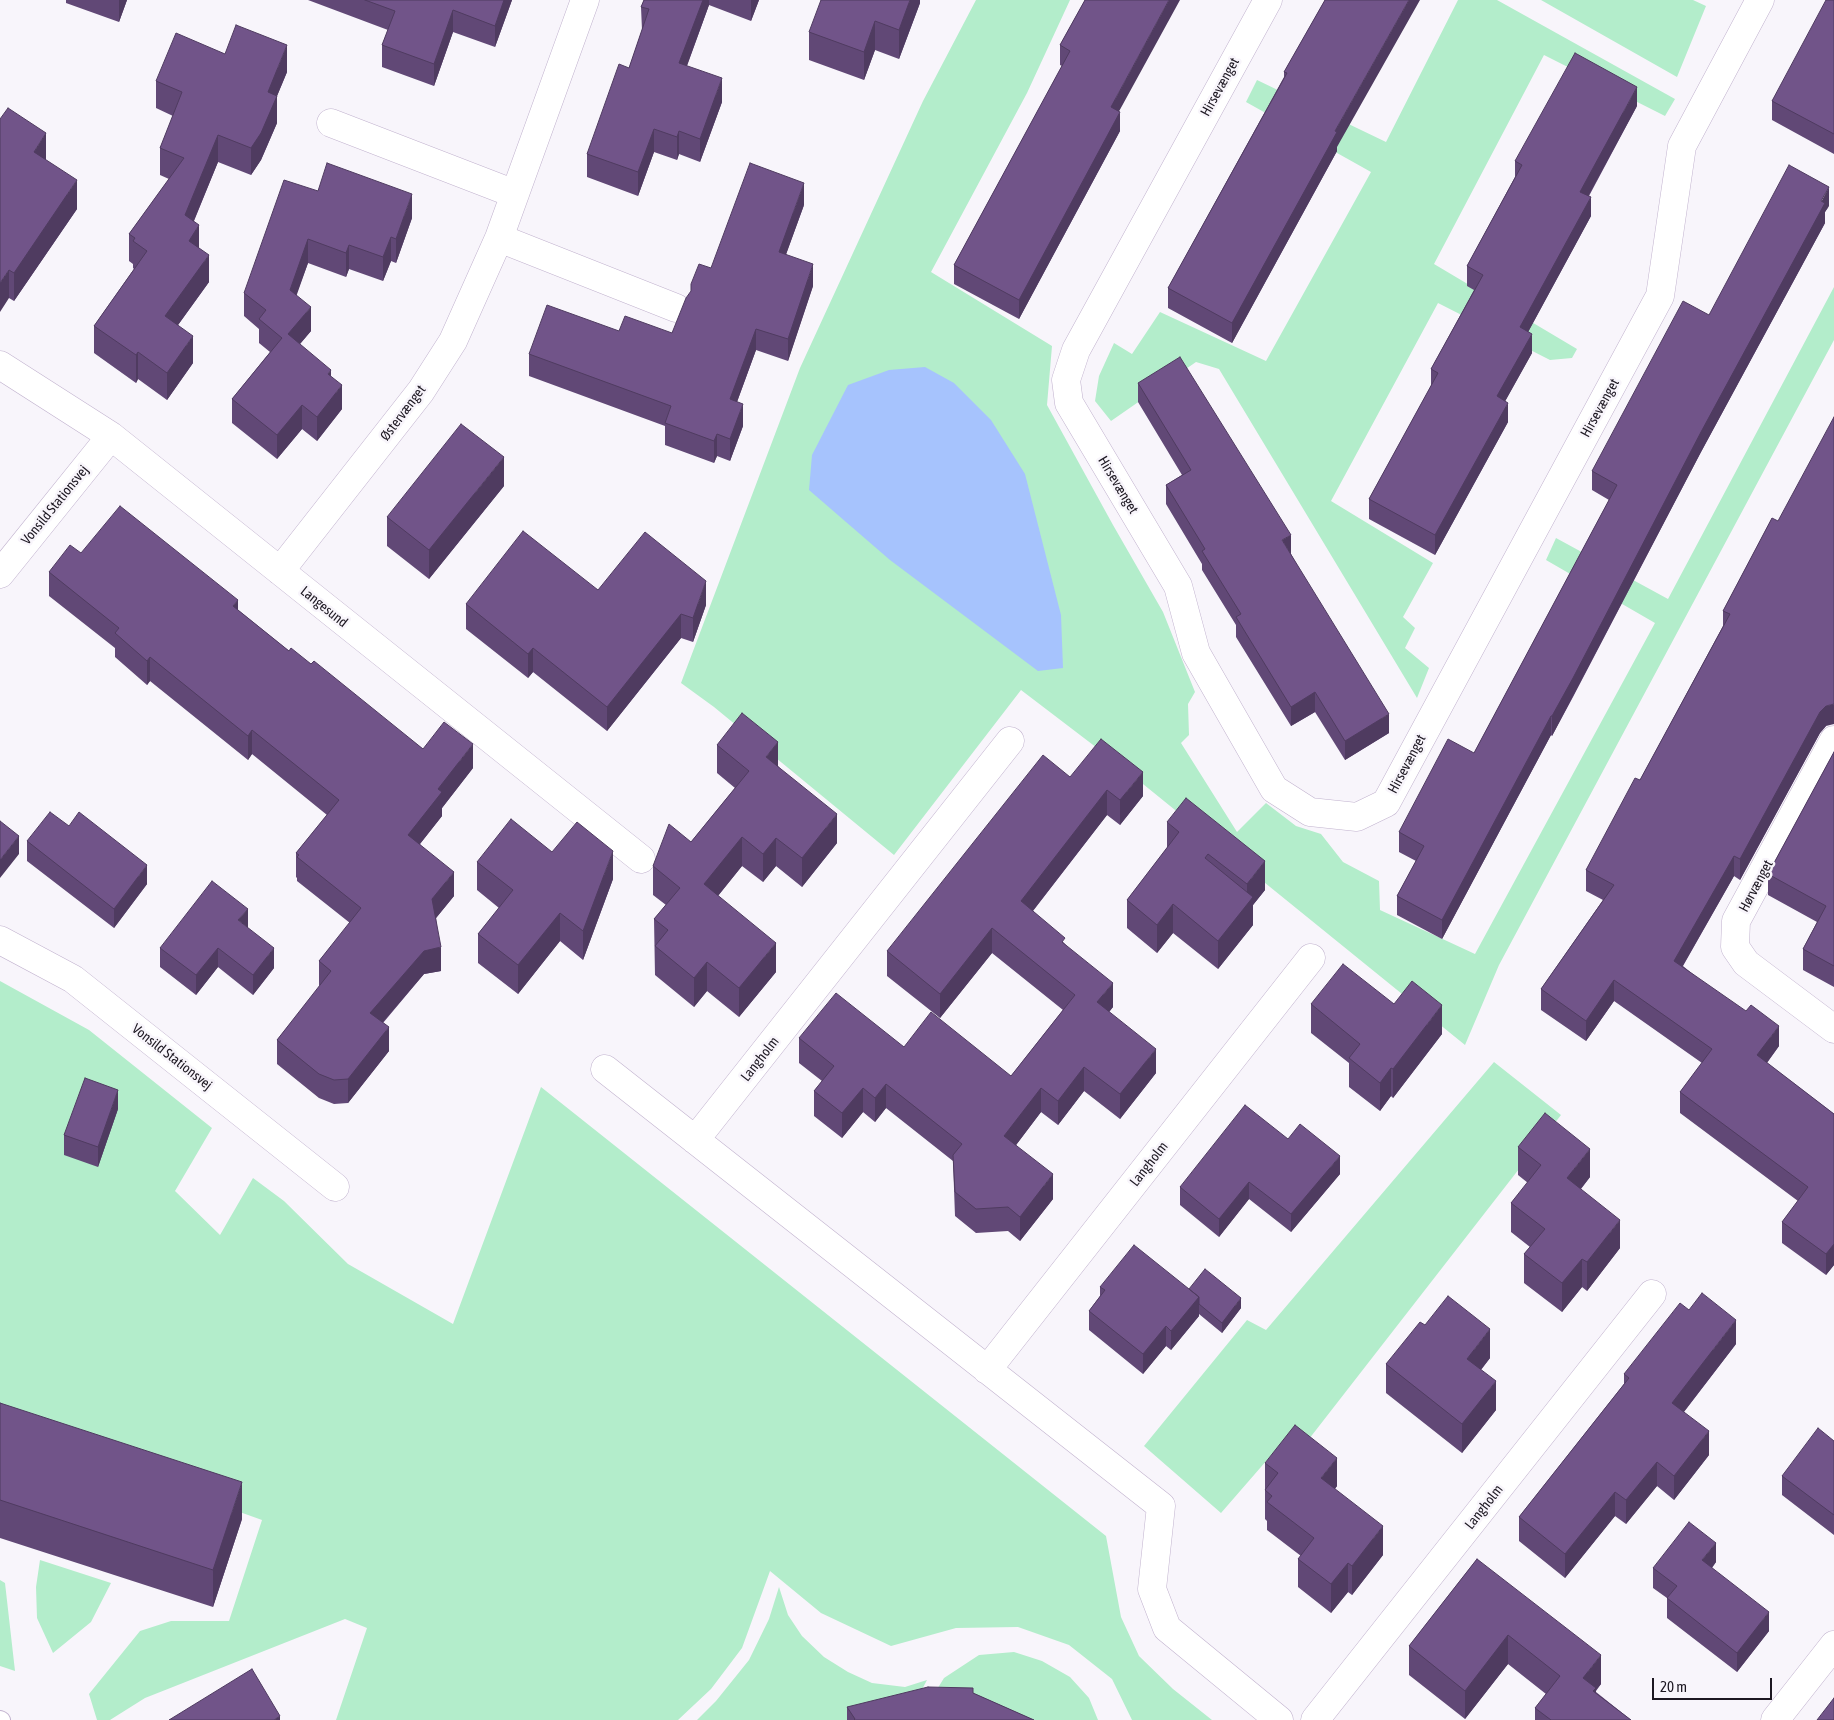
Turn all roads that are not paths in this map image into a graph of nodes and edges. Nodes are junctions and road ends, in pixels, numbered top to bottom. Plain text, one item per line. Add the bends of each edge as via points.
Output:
1 (585, 0) edge
2 (1268, 0) edge
3 (1760, 0) edge
4 (331, 122) dead end
5 (515, 194) junction
6 (499, 238) junction
7 (676, 308) dead end
8 (0, 365) edge
9 (111, 436) junction
10 (280, 572) junction
11 (0, 574) edge
12 (1834, 740) edge
13 (1010, 741) dead end
14 (641, 859) dead end
15 (0, 940) edge
16 (1310, 958) dead end
17 (1834, 1029) edge
18 (604, 1069) dead end
19 (695, 1140) junction
20 (335, 1187) dead end
21 (1652, 1294) dead end
22 (987, 1370) junction
23 (1834, 1645) edge
24 (1279, 1720) edge
25 (1315, 1720) edge
26 (1775, 1720) edge

1 - 5 street, Østervænget
2 - 3 street, Hirsevænget via 1076,350 1066,380 1069,403 1178,586 1196,653 1274,789 1310,812 1358,817 1386,803 1660,296 1682,146
4 - 5 street
5 - 6 street, Østervænget
6 - 7 street
6 - 10 street, Østervænget via 453,341 421,391
8 - 9 street, Langesund
9 - 10 street, Langesund
9 - 11 street, Vonsild Stationsvej
10 - 14 street, Langesund
12 - 17 street, Hørvænget via 1736,921 1735,947 1746,963
13 - 19 street, Langholm
15 - 20 street, Vonsild Stationsvej via 73,979
16 - 22 street, Langholm
18 - 19 street
19 - 22 street
21 - 25 street, Langholm
22 - 24 street via 1161,1506 1152,1589 1167,1628
23 - 26 street

